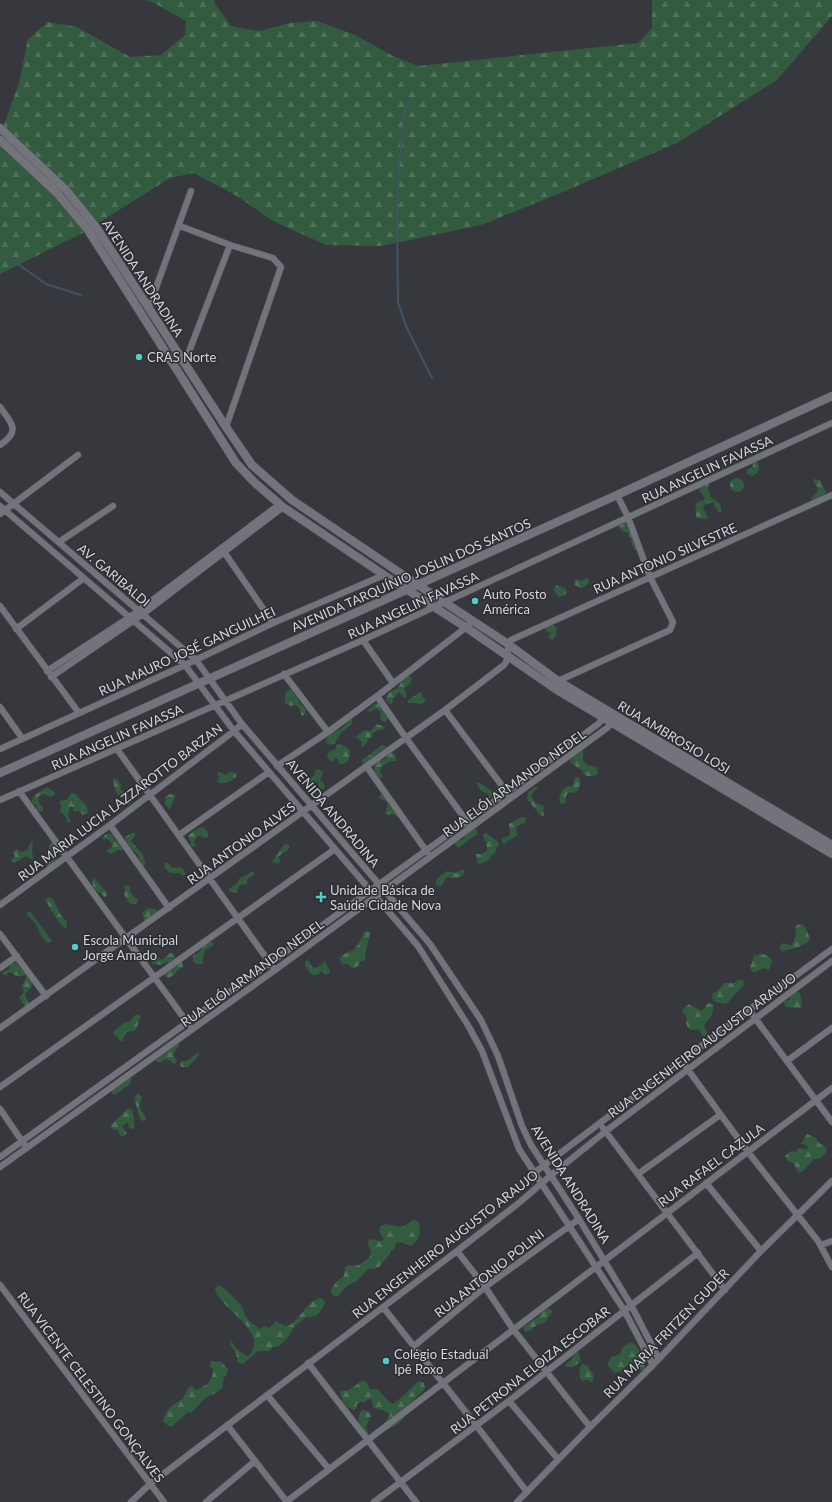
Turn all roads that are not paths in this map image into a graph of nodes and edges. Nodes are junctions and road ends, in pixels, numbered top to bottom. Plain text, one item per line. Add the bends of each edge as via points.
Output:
1 (0, 128) edge
2 (0, 140) edge
3 (191, 191) dead end
4 (180, 226) junction
5 (230, 245) junction
6 (149, 307) junction
7 (158, 323) junction
8 (149, 328) junction
9 (185, 362) junction
10 (198, 384) junction
11 (189, 390) junction
12 (832, 396) edge
13 (0, 407) edge
14 (832, 423) edge
15 (226, 428) junction
16 (0, 445) edge
17 (78, 455) dead end
18 (0, 492) edge
19 (832, 495) edge
20 (617, 496) junction
21 (14, 504) junction
22 (282, 505) junction
23 (0, 506) edge
24 (113, 506) dead end
25 (3, 512) edge
26 (628, 517) junction
27 (59, 542) junction
28 (223, 549) junction
29 (384, 575) junction
30 (650, 577) junction
31 (84, 578) junction
32 (419, 585) junction
33 (408, 590) junction
34 (444, 602) junction
35 (0, 606) edge
36 (434, 606) junction
37 (141, 612) junction
38 (132, 618) junction
39 (473, 621) junction
40 (273, 623) junction
41 (467, 628) junction
42 (16, 629) junction
43 (363, 640) junction
44 (508, 644) junction
45 (509, 656) junction
46 (196, 660) junction
47 (185, 665) junction
48 (47, 671) junction
49 (284, 674) junction
50 (51, 677) junction
51 (209, 679) junction
52 (558, 681) junction
53 (199, 683) junction
54 (393, 683) junction
55 (377, 696) junction
56 (225, 701) junction
57 (215, 706) junction
58 (0, 707) edge
59 (445, 710) junction
60 (78, 713) junction
61 (607, 715) junction
62 (615, 720) junction
63 (242, 724) junction
64 (234, 731) junction
65 (328, 732) junction
66 (22, 738) junction
67 (406, 738) junction
68 (0, 749) edge
69 (117, 749) junction
70 (277, 766) junction
71 (367, 767) junction
72 (269, 772) junction
73 (0, 773) edge
74 (19, 791) junction
75 (507, 792) junction
76 (150, 795) junction
77 (512, 799) junction
78 (0, 800) edge
79 (311, 806) junction
80 (303, 811) junction
81 (466, 821) junction
82 (110, 825) junction
83 (471, 828) junction
84 (179, 835) junction
85 (832, 845) edge
86 (335, 849) junction
87 (426, 850) junction
88 (832, 854) edge
89 (67, 856) junction
90 (431, 857) junction
91 (210, 879) junction
92 (378, 884) junction
93 (370, 890) junction
94 (384, 891) junction
95 (376, 896) junction
96 (0, 905) edge
97 (169, 908) junction
98 (237, 918) junction
99 (0, 934) edge
100 (126, 938) junction
101 (831, 951) edge
102 (16, 956) junction
103 (832, 961) edge
104 (270, 963) junction
105 (0, 968) edge
106 (275, 970) junction
107 (154, 977) junction
108 (46, 996) junction
109 (748, 1010) junction
110 (754, 1019) junction
111 (187, 1022) junction
112 (0, 1028) edge
113 (832, 1028) edge
114 (192, 1029) junction
115 (682, 1061) junction
116 (787, 1061) junction
117 (688, 1069) junction
118 (0, 1086) edge
119 (832, 1088) edge
120 (816, 1101) junction
121 (0, 1109) edge
122 (720, 1114) junction
123 (832, 1122) edge
124 (600, 1124) junction
125 (606, 1131) junction
126 (22, 1141) junction
127 (26, 1148) junction
128 (748, 1152) junction
129 (0, 1157) edge
130 (544, 1166) junction
131 (0, 1167) edge
132 (534, 1173) junction
133 (638, 1174) junction
134 (550, 1176) junction
135 (832, 1181) edge
136 (706, 1183) junction
137 (541, 1184) junction
138 (667, 1212) junction
139 (798, 1216) junction
140 (578, 1219) junction
141 (569, 1225) junction
142 (832, 1240) edge
143 (821, 1245) junction
144 (457, 1251) junction
145 (761, 1251) junction
146 (698, 1253) junction
147 (604, 1260) junction
148 (596, 1266) junction
149 (832, 1267) edge
150 (0, 1285) edge
151 (484, 1287) junction
152 (725, 1290) junction
153 (631, 1305) junction
154 (383, 1308) junction
155 (624, 1310) junction
156 (513, 1329) junction
157 (414, 1346) junction
158 (659, 1359) junction
159 (308, 1363) junction
160 (653, 1365) junction
161 (547, 1371) junction
162 (443, 1382) junction
163 (267, 1394) junction
164 (509, 1401) junction
165 (227, 1425) junction
166 (476, 1426) junction
167 (590, 1427) junction
168 (368, 1439) junction
169 (558, 1460) junction
170 (255, 1462) junction
171 (329, 1469) junction
172 (401, 1482) junction
173 (150, 1484) junction
174 (527, 1492) junction
175 (131, 1502) edge
176 (164, 1502) edge
177 (206, 1502) edge
178 (287, 1502) edge
179 (374, 1502) edge
180 (416, 1502) edge
181 (517, 1502) edge

1 - 6 main road, AVENIDA ANDRADINA via 66,190 96,227
2 - 8 main road, AVENIDA ANDRADINA via 58,193 88,230
3 - 4 street
4 - 5 street
4 - 6 street
5 - 9 street
5 - 15 street via 273,258 281,267
6 - 7 main road, AVENIDA ANDRADINA
7 - 8 main road
7 - 9 main road, AVENIDA ANDRADINA
8 - 11 main road, AVENIDA ANDRADINA
9 - 10 main road, AVENIDA ANDRADINA
10 - 11 main road
10 - 15 main road, AVENIDA ANDRADINA
11 - 22 main road, AVENIDA ANDRADINA via 236,463
12 - 20 main road, AVENIDA TARQUÍNIO JOSLIN DOS SANTOS
13 - 16 street via 13,426 11,436
14 - 26 street, RUA ANGELIN FAVASSA
15 - 32 main road, AVENIDA ANDRADINA via 252,465 286,495
17 - 21 street
18 - 21 street, AV. GARIBALDI
19 - 30 street, RUA ANTONIO SILVESTRE
20 - 26 street
20 - 32 main road, AVENIDA TARQUÍNIO JOSLIN DOS SANTOS
21 - 25 street
21 - 27 street, AV. GARIBALDI
22 - 28 street
22 - 29 main road, AVENIDA ANDRADINA
23 - 25 street, AV. GARIBALDI
24 - 27 street
25 - 31 street, AV. GARIBALDI
26 - 30 street
26 - 34 street, RUA ANGELIN FAVASSA
27 - 37 street, AV. GARIBALDI
28 - 37 street
28 - 40 street
29 - 33 main road, AVENIDA ANDRADINA
29 - 40 street, RUA MAURO JOSÉ GANGUILHEI
30 - 44 street, RUA ANTONIO SILVESTRE via 511,640
30 - 52 street via 673,622 670,630
31 - 38 street, AV. GARIBALDI
31 - 42 street
32 - 33 main road, AVENIDA TARQUÍNIO JOSLIN DOS SANTOS
32 - 34 main road, AVENIDA ANDRADINA
33 - 36 main road, AVENIDA ANDRADINA
33 - 51 main road, AVENIDA TARQUÍNIO JOSLIN DOS SANTOS
34 - 36 street, RUA ANGELIN FAVASSA
34 - 39 main road, AVENIDA ANDRADINA
35 - 42 street
36 - 41 main road, AVENIDA ANDRADINA
36 - 43 street, RUA ANGELIN FAVASSA
37 - 38 street
37 - 46 street, AV. GARIBALDI
38 - 47 street, AV. GARIBALDI
38 - 48 street
38 - 50 street
39 - 41 street
39 - 44 main road, RUA AMBROSIO LOSI
40 - 46 street, RUA MAURO JOSÉ GANGUILHEI
41 - 45 main road, RUA AMBROSIO LOSI
41 - 54 street
42 - 48 street
43 - 49 street, RUA ANGELIN FAVASSA
43 - 54 street
44 - 45 street
44 - 52 main road, RUA AMBROSIO LOSI
45 - 59 street, RUA ANTONIO ALVES via 504,665
45 - 61 main road, RUA AMBROSIO LOSI via 557,690
46 - 47 street, RUA MAURO JOSÉ GANGUILHEI
46 - 51 street, AV. GARIBALDI
47 - 53 street, AV. GARIBALDI
47 - 60 street, RUA MAURO JOSÉ GANGUILHEI
48 - 50 street
49 - 56 street, RUA ANGELIN FAVASSA
49 - 65 street
50 - 60 street
51 - 53 main road, AVENIDA TARQUÍNIO JOSLIN DOS SANTOS
51 - 56 street, AVENIDA ANDRADINA
52 - 61 main road, RUA AMBROSIO LOSI
53 - 57 street, AV. GARIBALDI
53 - 73 main road, AVENIDA TARQUÍNIO JOSLIN DOS SANTOS
54 - 55 street
55 - 65 street
55 - 67 street
56 - 57 street, RUA ANGELIN FAVASSA
56 - 63 street, AVENIDA ANDRADINA
57 - 64 street, AV. GARIBALDI
57 - 69 street, RUA ANGELIN FAVASSA
58 - 66 street
59 - 67 street, RUA ANTONIO ALVES
59 - 75 street
60 - 66 street, RUA MAURO JOSÉ GANGUILHEI
61 - 62 main road, RUA AMBROSIO LOSI
61 - 75 street, RUA ELÓI ARMANDO NEDEL
62 - 77 street, RUA ELÓI ARMANDO NEDEL
62 - 85 main road, RUA AMBROSIO LOSI
62 - 88 main road, RUA AMBROSIO LOSI
63 - 64 street, RUA MARIA LUCIA LAZZAROTTO BARZAN
63 - 70 street, AVENIDA ANDRADINA
64 - 72 street, AV. GARIBALDI
64 - 76 street, RUA MARIA LUCIA LAZZAROTTO BARZAN
65 - 70 street
66 - 68 street, RUA MAURO JOSÉ GANGUILHEI
67 - 71 street, RUA ANTONIO ALVES
67 - 81 street
69 - 74 street, RUA ANGELIN FAVASSA
69 - 76 street
70 - 79 street, AVENIDA ANDRADINA
71 - 79 street, RUA ANTONIO ALVES
71 - 87 street
72 - 80 street, AV. GARIBALDI
72 - 84 street
74 - 78 street, RUA ANGELIN FAVASSA
74 - 89 street
75 - 77 street
75 - 81 street, RUA ELÓI ARMANDO NEDEL
76 - 82 street, RUA MARIA LUCIA LAZZAROTTO BARZAN
76 - 84 street
77 - 83 street, RUA ELÓI ARMANDO NEDEL
79 - 80 street, RUA ANTONIO ALVES
79 - 92 street, AVENIDA ANDRADINA
80 - 86 street, AV. GARIBALDI
80 - 91 street, RUA ANTONIO ALVES
81 - 83 street
81 - 87 street, RUA ELÓI ARMANDO NEDEL
82 - 89 street, RUA MARIA LUCIA LAZZAROTTO BARZAN
82 - 97 street
83 - 90 street, RUA ELÓI ARMANDO NEDEL
84 - 91 street
86 - 93 street, AV. GARIBALDI
86 - 98 street
87 - 90 street
87 - 92 street, RUA ELÓI ARMANDO NEDEL
89 - 96 street, RUA MARIA LUCIA LAZZAROTTO BARZAN
89 - 100 street
90 - 94 street, RUA ELÓI ARMANDO NEDEL
91 - 97 street, RUA ANTONIO ALVES
91 - 98 street
92 - 93 street, RUA ELÓI ARMANDO NEDEL
92 - 94 street, AVENIDA ANDRADINA
93 - 95 street, AV. GARIBALDI
93 - 104 street, RUA ELÓI ARMANDO NEDEL
94 - 95 street, RUA ELÓI ARMANDO NEDEL
94 - 130 street, AVENIDA ANDRADINA via 430,944 481,1020 498,1056 522,1126
95 - 106 street, RUA ELÓI ARMANDO NEDEL
95 - 132 street, AV. GARIBALDI via 418,946 469,1027 482,1051 518,1149
97 - 100 street, RUA ANTONIO ALVES
98 - 104 street
98 - 107 street
99 - 102 street
100 - 107 street
100 - 108 street, RUA ANTONIO ALVES
101 - 109 street
102 - 105 street
102 - 108 street
103 - 110 street, RUA ENGENHEIRO AUGUSTO ARAUJO
104 - 106 street
104 - 111 street, RUA ELÓI ARMANDO NEDEL
106 - 114 street, RUA ELÓI ARMANDO NEDEL
107 - 111 street
107 - 118 street
108 - 112 street, RUA ANTONIO ALVES
109 - 110 street
109 - 115 street
110 - 116 street
110 - 117 street, RUA ENGENHEIRO AUGUSTO ARAUJO
111 - 114 street
111 - 126 street, RUA ELÓI ARMANDO NEDEL
113 - 116 street
114 - 127 street, RUA ELÓI ARMANDO NEDEL
115 - 117 street
115 - 124 street
116 - 120 street
117 - 122 street
117 - 125 street, RUA ENGENHEIRO AUGUSTO ARAUJO
119 - 120 street, RUA RAFAEL CAZULA
120 - 123 street
120 - 128 street, RUA RAFAEL CAZULA
121 - 126 street
122 - 128 street
122 - 133 street
124 - 125 street
124 - 130 street
125 - 133 street
125 - 134 street, RUA ENGENHEIRO AUGUSTO ARAUJO
126 - 127 street
126 - 129 street, RUA ELÓI ARMANDO NEDEL
127 - 131 street, RUA ELÓI ARMANDO NEDEL
128 - 136 street, RUA RAFAEL CAZULA
128 - 139 street
130 - 132 street
130 - 134 street, AVENIDA ANDRADINA
132 - 137 street, AV. GARIBALDI
133 - 138 street
134 - 137 street, RUA ENGENHEIRO AUGUSTO ARAUJO
134 - 140 street, AVENIDA ANDRADINA
135 - 139 street, RUA MARIA FRITZEN GUDER
136 - 138 street, RUA RAFAEL CAZULA
136 - 145 street
137 - 141 street, AV. GARIBALDI
137 - 144 street, RUA ENGENHEIRO AUGUSTO ARAUJO
138 - 146 street
138 - 147 street, RUA RAFAEL CAZULA
139 - 143 street
139 - 145 street, RUA MARIA FRITZEN GUDER
140 - 141 street, RUA ANTONIO POLINI
140 - 147 street, AVENIDA ANDRADINA
141 - 148 street, AV. GARIBALDI
141 - 151 street, RUA ANTONIO POLINI
142 - 143 street
143 - 149 street
144 - 151 street
144 - 154 street, RUA ENGENHEIRO AUGUSTO ARAUJO
145 - 152 street, RUA MARIA FRITZEN GUDER
146 - 152 street
146 - 153 street, RUA PETRONA ELOIZA ESCOBAR
147 - 148 street, RUA RAFAEL CAZULA
147 - 153 street, AVENIDA ANDRADINA
148 - 155 street, AV. GARIBALDI
148 - 156 street, RUA RAFAEL CAZULA
150 - 173 street, RUA VICENTE CELESTINO GONÇALVES
151 - 156 street
151 - 157 street, RUA ANTONIO POLINI
152 - 158 street, RUA MARIA FRITZEN GUDER
153 - 155 street, RUA PETRONA ELOIZA ESCOBAR
153 - 158 street, AVENIDA ANDRADINA
154 - 157 street
154 - 159 street, RUA ENGENHEIRO AUGUSTO ARAUJO
155 - 160 street, AV. GARIBALDI
155 - 161 street, RUA PETRONA ELOIZA ESCOBAR
156 - 161 street
156 - 162 street, RUA RAFAEL CAZULA
157 - 162 street
158 - 160 street, RUA MARIA FRITZEN GUDER
159 - 163 street, RUA ENGENHEIRO AUGUSTO ARAUJO
159 - 168 street
160 - 167 street, RUA MARIA FRITZEN GUDER
161 - 164 street, RUA PETRONA ELOIZA ESCOBAR
161 - 167 street
162 - 166 street
162 - 168 street, RUA RAFAEL CAZULA
163 - 165 street, RUA ENGENHEIRO AUGUSTO ARAUJO
163 - 171 street
164 - 166 street, RUA PETRONA ELOIZA ESCOBAR
164 - 169 street
165 - 170 street
165 - 173 street, RUA ENGENHEIRO AUGUSTO ARAUJO
166 - 172 street, RUA PETRONA ELOIZA ESCOBAR
166 - 174 street
167 - 169 street, RUA MARIA FRITZEN GUDER
168 - 171 street, RUA RAFAEL CAZULA
168 - 172 street
169 - 174 street, RUA MARIA FRITZEN GUDER
170 - 177 street
170 - 178 street
171 - 178 street, RUA RAFAEL CAZULA
172 - 179 street, RUA PETRONA ELOIZA ESCOBAR
172 - 180 street
173 - 175 street, RUA ENGENHEIRO AUGUSTO ARAUJO
173 - 176 street, RUA VICENTE CELESTINO GONÇALVES
174 - 181 street, RUA MARIA FRITZEN GUDER

